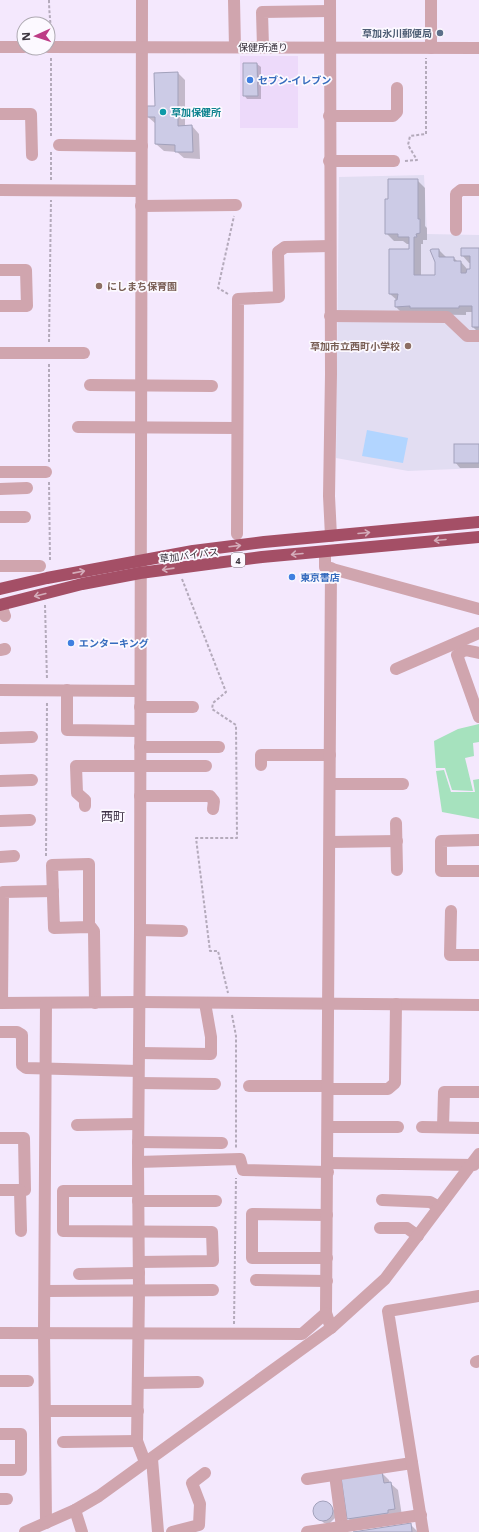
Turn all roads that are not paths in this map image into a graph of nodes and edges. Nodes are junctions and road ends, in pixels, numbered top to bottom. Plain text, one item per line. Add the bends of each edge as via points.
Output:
1 (142, 0) edge
2 (234, 0) edge
3 (430, 0) edge
4 (330, 6) edge
5 (0, 47) edge
6 (16, 47) edge
7 (142, 47) junction
8 (235, 47) junction
9 (263, 47) junction
10 (329, 48) junction
11 (428, 48) junction
12 (479, 48) edge
13 (56, 49) edge
14 (397, 88) dead end
15 (0, 114) edge
16 (329, 116) junction
17 (59, 145) dead end
18 (142, 146) junction
19 (32, 155) dead end
20 (329, 161) junction
21 (394, 161) road end
22 (0, 190) edge
23 (479, 190) edge
24 (141, 191) junction
25 (141, 206) junction
26 (236, 206) road end
27 (456, 230) dead end
28 (330, 246) junction
29 (0, 270) edge
30 (0, 306) edge
31 (330, 316) junction
32 (479, 336) edge
33 (0, 353) edge
34 (84, 353) dead end
35 (90, 385) dead end
36 (141, 386) junction
37 (212, 386) dead end
38 (78, 427) dead end
39 (140, 427) junction
40 (237, 428) junction
41 (0, 472) edge
42 (48, 472) road end
43 (27, 488) dead end
44 (0, 489) edge
45 (0, 517) edge
46 (25, 517) dead end
47 (479, 522) edge
48 (237, 534) dead end
49 (331, 536) junction
50 (479, 537) edge
51 (325, 552) junction
52 (140, 560) junction
53 (0, 566) edge
54 (40, 566) road end
55 (331, 568) junction
56 (140, 573) junction
57 (0, 590) edge
58 (479, 608) edge
59 (2, 609) edge
60 (479, 633) edge
61 (479, 653) edge
62 (396, 669) dead end
63 (0, 690) edge
64 (67, 690) junction
65 (140, 690) junction
66 (140, 707) junction
67 (193, 707) dead end
68 (479, 716) edge
69 (140, 731) junction
70 (32, 737) dead end
71 (0, 738) edge
72 (140, 746) junction
73 (219, 747) dead end
74 (330, 755) junction
75 (261, 765) dead end
76 (140, 766) junction
77 (206, 766) dead end
78 (32, 780) dead end
79 (0, 781) edge
80 (330, 784) junction
81 (403, 784) dead end
82 (140, 796) junction
83 (85, 806) dead end
84 (213, 809) dead end
85 (30, 820) dead end
86 (0, 821) edge
87 (396, 823) dead end
88 (479, 840) edge
89 (396, 841) junction
90 (330, 842) junction
91 (14, 856) dead end
92 (0, 857) edge
93 (397, 870) dead end
94 (479, 870) edge
95 (53, 891) junction
96 (451, 911) dead end
97 (89, 927) junction
98 (140, 930) junction
99 (182, 931) dead end
100 (479, 955) edge
101 (140, 1002) junction
102 (1, 1003) edge
103 (46, 1003) junction
104 (205, 1003) junction
105 (328, 1003) junction
106 (95, 1004) junction
107 (396, 1004) junction
108 (479, 1005) edge
109 (0, 1032) edge
110 (139, 1053) junction
111 (45, 1068) junction
112 (139, 1077) junction
113 (215, 1084) dead end
114 (249, 1086) dead end
115 (328, 1087) junction
116 (479, 1092) edge
117 (138, 1124) junction
118 (77, 1125) dead end
119 (328, 1127) junction
120 (398, 1127) dead end
121 (422, 1127) dead end
122 (443, 1127) junction
123 (479, 1128) edge
124 (0, 1138) edge
125 (138, 1142) junction
126 (222, 1143) dead end
127 (479, 1154) edge
128 (138, 1162) junction
129 (474, 1165) edge
130 (328, 1168) junction
131 (0, 1190) edge
132 (20, 1190) junction
133 (138, 1196) junction
134 (382, 1200) dead end
135 (216, 1201) dead end
136 (439, 1207) junction
137 (327, 1215) junction
138 (380, 1228) dead end
139 (21, 1231) dead end
140 (139, 1232) junction
141 (418, 1236) junction
142 (327, 1258) junction
143 (139, 1268) junction
144 (79, 1274) dead end
145 (256, 1280) dead end
146 (327, 1281) junction
147 (213, 1290) dead end
148 (45, 1291) junction
149 (139, 1291) junction
150 (479, 1296) edge
151 (326, 1313) junction
152 (331, 1328) junction
153 (44, 1332) junction
154 (0, 1333) edge
155 (138, 1333) junction
156 (0, 1381) edge
157 (28, 1381) dead end
158 (198, 1382) dead end
159 (138, 1383) junction
160 (45, 1411) junction
161 (138, 1411) junction
162 (0, 1434) edge
163 (137, 1441) junction
164 (63, 1442) dead end
165 (148, 1460) junction
166 (412, 1463) junction
167 (0, 1470) edge
168 (205, 1474) dead end
169 (334, 1475) junction
170 (307, 1479) dead end
171 (75, 1510) junction
172 (420, 1515) junction
173 (46, 1523) junction
174 (342, 1527) junction
175 (200, 1528) edge
176 (25, 1532) edge
177 (82, 1532) edge
178 (158, 1532) edge
179 (172, 1532) edge
180 (307, 1532) edge
181 (423, 1532) edge

1 - 7 street
2 - 8 street
3 - 11 street
4 - 9 street via 262,12
4 - 10 street
5 - 6 street
7 - 8 street, 保健所通り
7 - 13 street, 保健所通り
7 - 18 street
8 - 9 street, 保健所通り
9 - 10 street, 保健所通り
10 - 11 street, 保健所通り
10 - 16 street
11 - 12 street, 保健所通り
14 - 16 street via 397,112 393,116
15 - 19 street via 31,114
16 - 20 street
17 - 18 street
18 - 24 street
20 - 21 street
20 - 28 street
22 - 24 street
23 - 27 street via 461,190 456,194
24 - 25 street
25 - 26 street
25 - 36 street
28 - 31 street
28 - 40 street via 285,247 278,252 279,298 238,299
29 - 30 street via 26,270 26,306
31 - 32 street via 447,317 467,336
31 - 49 street
33 - 34 street
35 - 36 street
36 - 37 street
36 - 39 street
38 - 39 street
39 - 40 street
39 - 52 street
40 - 48 street
41 - 42 street
43 - 44 street
45 - 46 street
49 -> 47 highway, 草加バイパス / 4
52 -> 49 highway, 草加バイパス / 4 via 201,550
50 -> 51 highway, 草加バイパス / 4
51 - 55 street via 325,567
51 -> 56 highway, 草加バイパス / 4 via 262,557
52 - 56 street
57 -> 52 highway, 草加バイパス / 4
53 - 54 street
55 - 58 street
55 - 74 street
56 -> 59 highway, 草加バイパス / 4 via 82,584
56 - 65 street
60 - 62 street
61 - 68 street via 465,650 457,655
63 - 64 street
64 - 65 street
64 - 69 street via 67,730
65 - 66 street
66 - 67 street
66 - 69 street
69 - 72 street
70 - 71 street
72 - 73 street via 205,743
72 - 76 street
74 - 75 street via 261,755
74 - 80 street
76 - 77 street
76 - 82 street
76 - 83 street via 76,766 77,793 85,800
78 - 79 street
80 - 81 street
80 - 90 street
82 - 84 street via 210,796 214,801
82 - 98 street
85 - 86 street
87 - 89 street
88 - 94 street via 441,841 441,871
89 - 90 street
89 - 93 street
90 - 105 street
91 - 92 street
95 - 97 street via 54,928
95 - 97 street via 52,865 89,864
95 - 102 street via 3,892
96 - 100 street via 450,955
97 - 106 street via 94,931
98 - 99 street
98 - 101 street
101 - 104 street
101 - 106 street
101 - 110 street
102 - 103 street
103 - 106 street
103 - 111 street
104 - 105 street
104 - 110 street via 211,1054
105 - 107 street
105 - 115 street
107 - 108 street
107 - 115 street via 395,1083 388,1089
109 - 111 street via 17,1032 22,1035 22,1065 26,1068
110 - 112 street
111 - 112 street
111 - 148 street
112 - 113 street
112 - 117 street
114 - 115 street
115 - 119 street
116 - 122 street via 444,1092
117 - 118 street
117 - 125 street
119 - 120 street
119 - 130 street
121 - 122 street
122 - 123 street
124 - 132 street via 24,1138 25,1190
125 - 126 street
125 - 128 street
127 - 129 street
128 - 130 street via 240,1159 243,1170
128 - 133 street
129 - 130 street
129 - 136 street
130 - 137 street
131 - 132 street
132 - 139 street
133 - 135 street
133 - 140 street
133 - 140 street via 63,1191 63,1231
134 - 136 street via 430,1202
136 - 141 street
137 - 142 street
137 - 142 street via 252,1214 252,1258
138 - 141 street via 407,1228
140 - 143 street
140 - 143 street via 212,1232 213,1261
141 - 152 street via 385,1279
142 - 146 street
143 - 144 street
143 - 149 street
145 - 146 street
146 - 151 street
147 - 149 street
148 - 149 street
148 - 153 street
149 - 155 street
150 - 166 street via 388,1311
151 - 152 street
151 - 155 street via 302,1334
152 - 165 street
153 - 154 street
153 - 155 street
153 - 160 street
155 - 159 street
156 - 157 street
158 - 159 street
159 - 161 street
160 - 161 street
160 - 173 street
161 - 163 street
162 - 167 street via 21,1434 21,1470
163 - 164 street
163 - 165 street
165 - 171 street via 99,1496
165 - 178 street
166 - 169 street
166 - 172 street
168 - 175 street via 192,1483 200,1504
169 - 170 street
169 - 174 street
171 - 173 street
171 - 177 street
172 - 174 street
172 - 181 street
173 - 176 street
174 - 180 street
175 - 179 street

